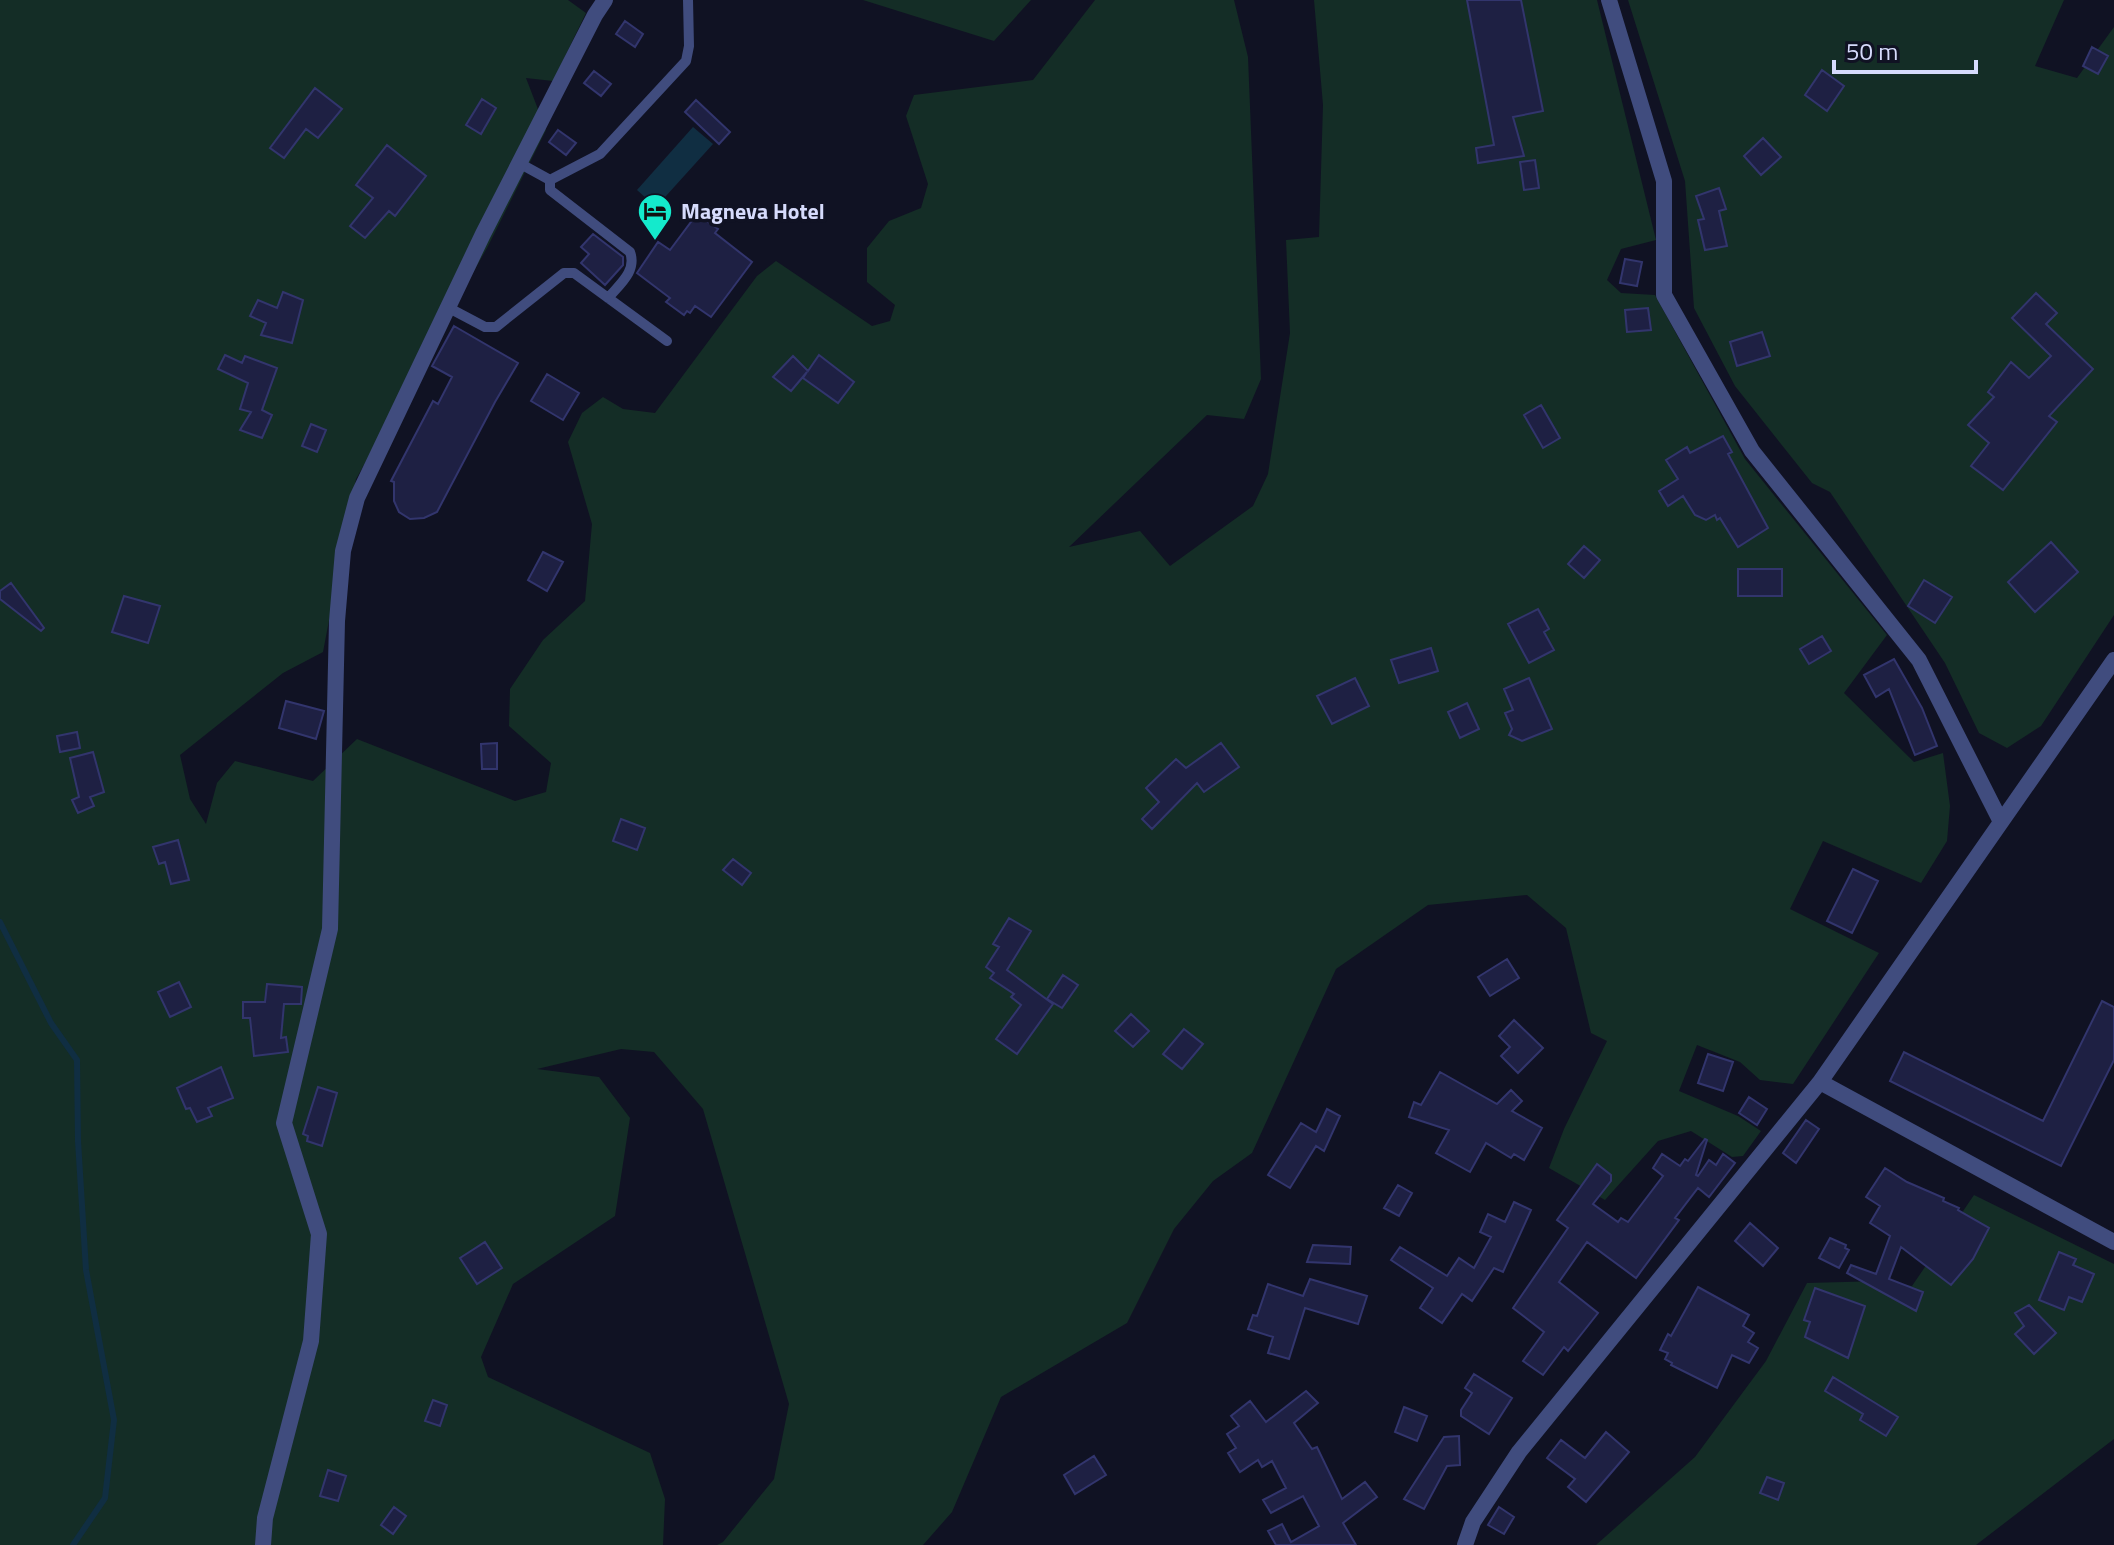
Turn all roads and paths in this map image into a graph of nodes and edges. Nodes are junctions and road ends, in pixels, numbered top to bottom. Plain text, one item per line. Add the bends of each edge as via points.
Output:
1 (605, 0) edge
2 (688, 0) edge
3 (1609, 0) edge
4 (519, 163) junction
5 (550, 180) junction
6 (608, 298) junction
7 (449, 308) junction
8 (667, 341) dead end
9 (2114, 660) edge
10 (2000, 820) junction
11 (1820, 1082) junction
12 (2114, 1242) edge
13 (263, 1545) edge
14 (1465, 1545) edge

1 - 4 street
2 - 5 lane via 686,61 600,154
3 - 10 street via 1664,181 1664,295 1752,451 1919,660
4 - 5 lane
4 - 7 street
5 - 6 lane via 550,190 630,252 630,271
6 - 7 lane via 574,273 564,273 496,327 485,327
6 - 8 lane
7 - 13 street via 357,498 343,551 330,929 284,1123 319,1234 311,1341 265,1518
9 - 10 street
10 - 11 street
11 - 12 street
11 - 14 street via 1519,1452 1473,1522

